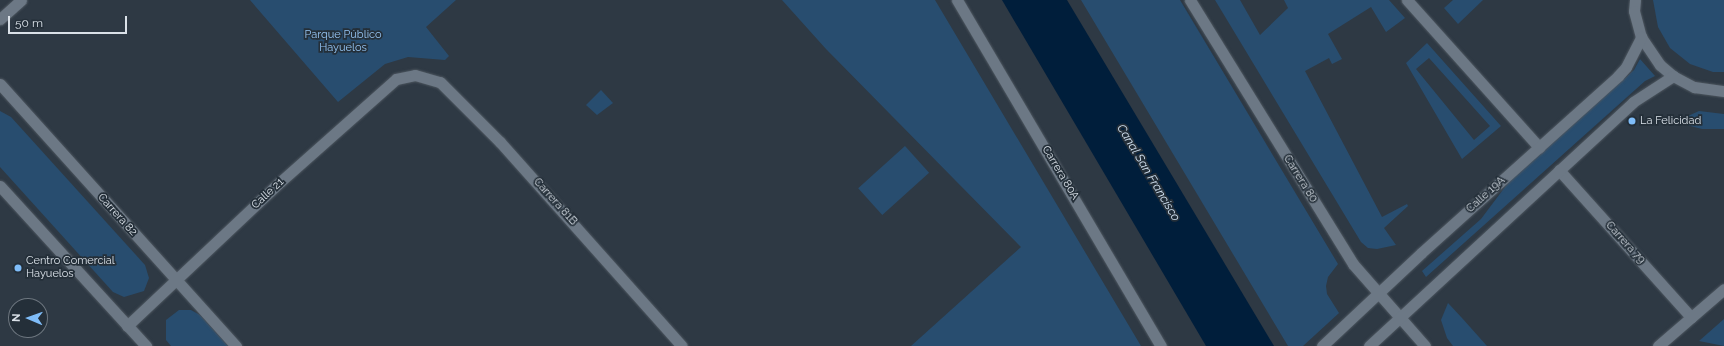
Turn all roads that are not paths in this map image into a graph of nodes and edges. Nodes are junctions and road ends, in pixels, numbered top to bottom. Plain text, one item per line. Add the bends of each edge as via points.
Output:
1 (21, 0) edge
2 (957, 0) edge
3 (1190, 0) edge
4 (1407, 0) edge
5 (1635, 0) edge
6 (0, 19) edge
7 (1641, 37) junction
8 (415, 75) joint
9 (1673, 76) junction
10 (2, 89) edge
11 (1724, 91) edge
12 (1539, 147) junction
13 (1559, 170) junction
14 (0, 186) edge
15 (176, 280) junction
16 (1724, 289) edge
17 (1377, 294) junction
18 (1691, 317) junction
19 (1399, 318) junction
20 (127, 326) junction
21 (146, 346) edge
22 (236, 346) edge
23 (682, 346) edge
24 (1161, 346) edge
25 (1322, 346) edge
26 (1369, 346) edge
27 (1425, 346) edge
28 (1658, 346) edge

1 - 6 street
2 - 24 street, Carrera 80A
3 - 17 street, Carrera 80 via 1353,264
4 - 12 street
5 - 7 street via 1634,11
7 - 9 street via 1649,52
7 - 12 street, Calle 19A via 1626,67
8 - 15 street, Calle 21 via 396,79
8 - 23 street, Carrera 81B via 440,82 500,142
9 - 11 street via 1694,87
9 - 13 street via 1642,95
10 - 15 street, Carrera 82
12 - 17 street, Calle 19A
13 - 18 street, Carrera 79
13 - 19 street
14 - 20 street
15 - 20 street, Calle 21
15 - 22 street, Carrera 82
16 - 18 street
17 - 19 street, Carrera 80
17 - 25 street, Calle 19A
18 - 28 street
19 - 26 street
19 - 27 street, Carrera 80
20 - 21 street

